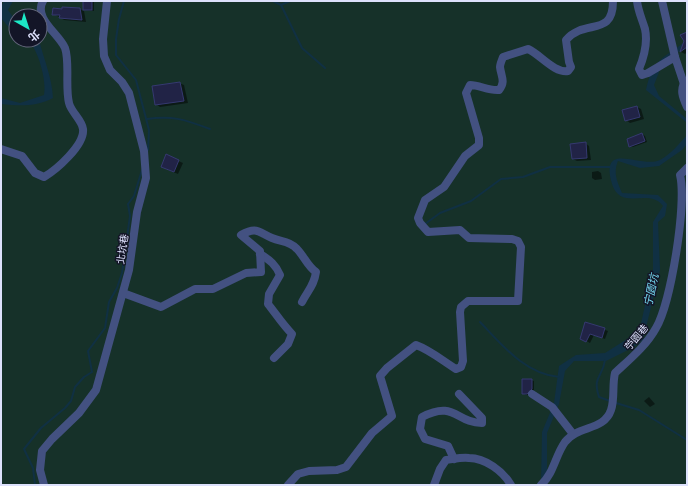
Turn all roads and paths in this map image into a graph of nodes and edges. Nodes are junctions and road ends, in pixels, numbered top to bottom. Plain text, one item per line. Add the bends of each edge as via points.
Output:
1 (43, 1) edge
2 (107, 1) edge
3 (613, 1) edge
4 (637, 1) edge
5 (662, 1) edge
6 (674, 57) junction
7 (685, 82) edge
8 (687, 107) edge
9 (1, 149) edge
10 (687, 168) edge
11 (260, 254) junction
12 (123, 293) junction
13 (302, 302) dead end
14 (274, 358) dead end
15 (459, 394) dead end
16 (532, 394) dead end
17 (573, 434) junction
18 (454, 459) junction
19 (44, 485) edge
20 (288, 485) edge
21 (434, 485) edge
22 (511, 485) edge
23 (541, 485) edge

1 - 9 street via 42,17 65,48 69,104 84,128 83,137 54,171 44,177 35,173 22,156
2 - 12 street, 北坑巷 via 104,56 110,70 129,93 144,151 146,178 137,212
3 - 20 street via 609,20 604,25 579,29 572,32 566,40 571,67 568,71 556,69 528,50 503,57 500,66 503,79 499,90 470,85 466,92 479,145 465,156 444,187 425,200 420,210 420,224 428,232 460,230 469,238 518,241 521,247 518,300 468,301 461,307 460,312 463,361 461,367 456,369 416,345 380,376 392,416 372,433 346,468 298,474
4 - 6 street via 646,42 639,69 642,75
5 - 6 street
6 - 7 street
7 - 8 street via 682,94
10 - 17 street, 苧園巷 via 680,175 680,225 670,283 657,327 643,347 614,373 611,410 605,420
11 - 12 street via 261,272 246,273 213,289 195,289 161,307
11 - 13 street via 260,251 241,235 250,230 260,231 296,248 316,272 315,283
11 - 14 street via 277,267 280,275 269,294 268,304 292,334 288,344
12 - 19 street, 北坑巷 via 96,390 79,413 42,451 40,470
15 - 18 street via 482,418 482,423 474,423 448,411 432,412 422,417 420,429 425,439 448,446
16 - 17 street via 552,407
17 - 23 street via 564,444 549,476
18 - 21 street via 446,460
18 - 22 street via 470,457 482,461 502,472

